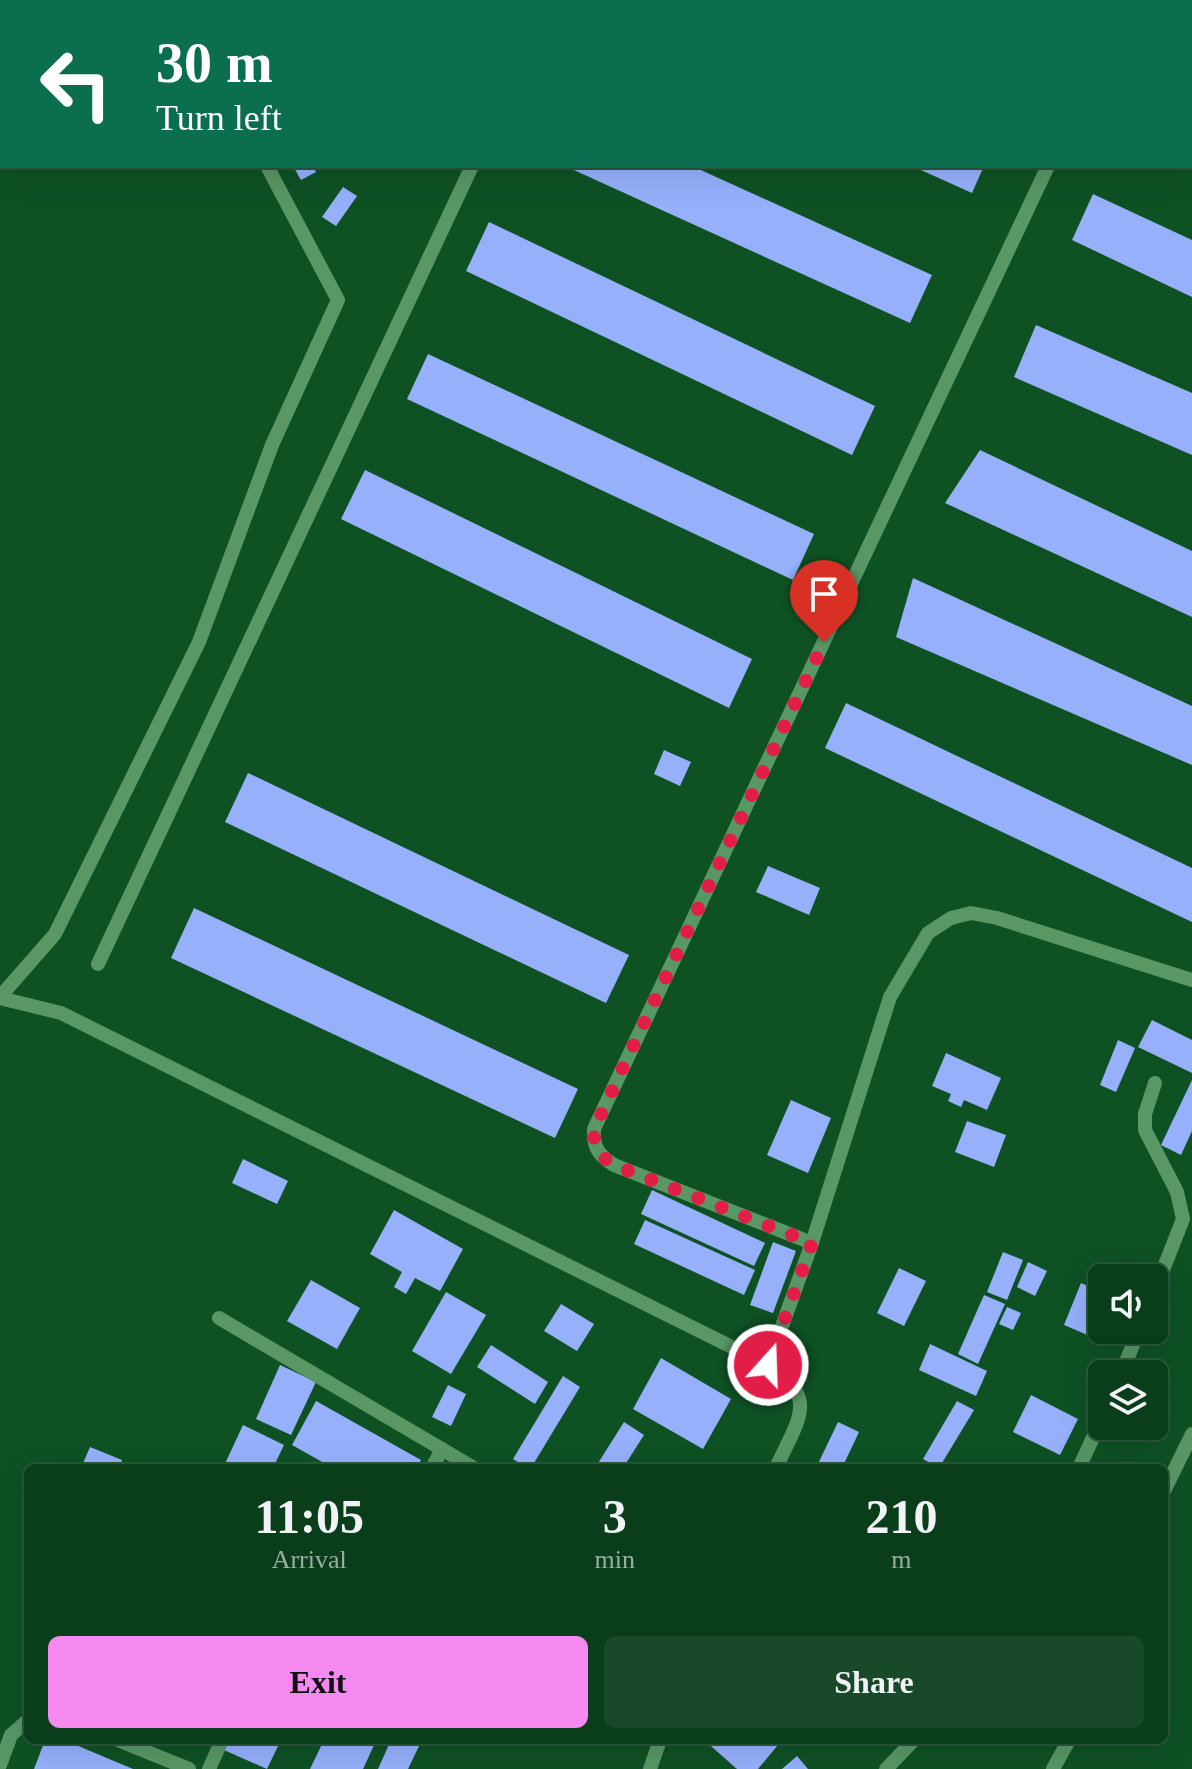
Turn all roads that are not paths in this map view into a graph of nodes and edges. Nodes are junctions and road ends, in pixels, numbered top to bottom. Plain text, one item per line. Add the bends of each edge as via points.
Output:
1 (268, 168) edge
2 (471, 168) edge
3 (1047, 168) edge
4 (98, 964) dead end
5 (1192, 980) edge
6 (0, 998) edge
7 (1155, 1083) dead end
8 (812, 1243) junction
9 (1165, 1264) edge
10 (219, 1318) dead end
11 (768, 1365) junction
12 (1192, 1434) edge
13 (1092, 1440) edge
14 (442, 1449) junction
15 (434, 1464) edge
16 (467, 1464) edge
17 (778, 1464) edge
18 (1081, 1464) edge
19 (1168, 1483) edge
20 (24, 1724) edge
21 (128, 1744) edge
22 (220, 1744) edge
23 (659, 1744) edge
24 (910, 1744) edge
25 (1067, 1744) edge
26 (0, 1765) edge
27 (189, 1769) edge
28 (209, 1769) edge
29 (650, 1769) edge
30 (886, 1769) edge
31 (1053, 1769) edge

1 - 6 street via 338,300 272,445 199,642 55,934
2 - 4 street
3 - 8 street via 594,1129 593,1143 614,1165
5 - 8 street via 971,913 928,933 890,997
6 - 11 street via 61,1013
7 - 9 street via 1145,1130 1177,1192 1183,1219
8 - 11 street
10 - 14 street
11 - 17 street via 792,1380 800,1395 800,1413
12 - 19 street
13 - 18 street
14 - 15 street
14 - 16 street
20 - 26 street via 11,1735
21 - 27 street
22 - 28 street
23 - 29 street
24 - 30 street
25 - 31 street

